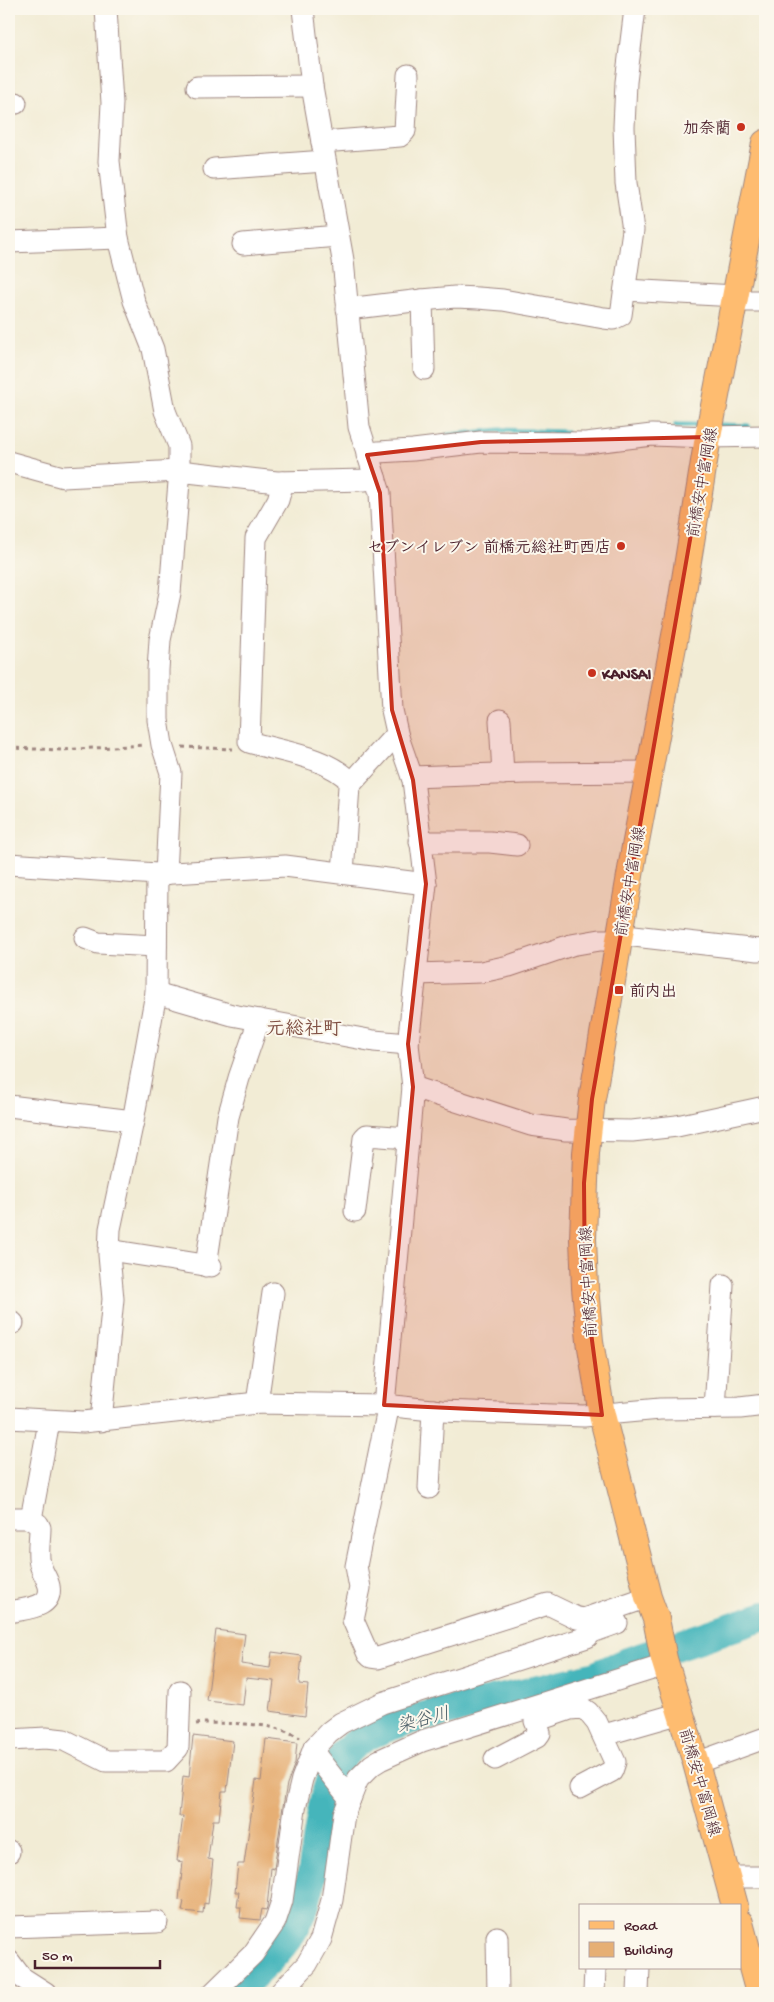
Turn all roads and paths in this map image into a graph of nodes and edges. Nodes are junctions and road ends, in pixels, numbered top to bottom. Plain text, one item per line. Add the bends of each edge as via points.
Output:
1 (106, 9) edge
2 (303, 9) edge
3 (635, 9) edge
4 (408, 75) dead end
5 (312, 86) junction
6 (197, 87) dead end
7 (765, 143) edge
8 (323, 152) junction
9 (214, 168) dead end
10 (338, 236) junction
11 (118, 238) junction
12 (9, 242) edge
13 (243, 244) dead end
14 (625, 290) junction
15 (736, 298) junction
16 (422, 300) junction
17 (765, 301) edge
18 (347, 309) junction
19 (424, 369) dead end
20 (765, 436) edge
21 (708, 437) junction
22 (367, 455) junction
23 (9, 462) edge
24 (179, 470) junction
25 (375, 477) junction
26 (283, 482) junction
27 (500, 720) dead end
28 (398, 737) junction
29 (249, 742) junction
30 (162, 745) junction
31 (9, 748) edge
32 (649, 772) junction
33 (503, 774) junction
34 (412, 778) junction
35 (351, 782) junction
36 (420, 842) junction
37 (517, 844) dead end
38 (9, 864) edge
39 (343, 872) junction
40 (161, 874) junction
41 (426, 884) junction
42 (619, 937) junction
43 (85, 938) dead end
44 (156, 946) junction
45 (765, 949) edge
46 (416, 974) junction
47 (156, 993) junction
48 (259, 1020) junction
49 (408, 1044) junction
50 (413, 1087) junction
51 (9, 1106) edge
52 (765, 1107) edge
53 (133, 1121) junction
54 (588, 1130) junction
55 (408, 1138) junction
56 (355, 1211) dead end
57 (109, 1250) junction
58 (723, 1285) dead end
59 (273, 1293) dead end
60 (257, 1403) junction
61 (384, 1405) junction
62 (765, 1405) edge
63 (714, 1408) junction
64 (432, 1410) junction
65 (602, 1415) junction
66 (9, 1418) edge
67 (102, 1421) junction
68 (50, 1422) junction
69 (429, 1488) dead end
70 (9, 1518) edge
71 (31, 1519) junction
72 (652, 1609) junction
73 (9, 1612) edge
74 (664, 1662) junction
75 (180, 1691) dead end
76 (681, 1713) junction
77 (178, 1726) junction
78 (604, 1735) junction
79 (765, 1738) edge
80 (9, 1740) edge
81 (315, 1752) junction
82 (495, 1759) dead end
83 (696, 1763) junction
84 (580, 1788) dead end
85 (348, 1797) junction
86 (765, 1877) edge
87 (728, 1879) junction
88 (735, 1904) edge
89 (157, 1922) dead end
90 (9, 1927) edge
91 (742, 1930) edge
92 (497, 1936) dead end
93 (9, 1961) edge
94 (595, 1970) edge
95 (640, 1970) edge
96 (46, 1993) edge
97 (213, 1993) edge
98 (280, 1993) edge
99 (498, 1993) edge
100 (594, 1993) edge
101 (638, 1993) edge
102 (760, 1993) edge

1 - 11 street via 112,103 109,161
2 - 5 street
3 - 14 street via 624,128 626,183 633,230
4 - 8 street via 405,131 400,136
5 - 6 street
5 - 8 street
7 - 15 main road, 前橋安中富岡線
8 - 9 street
8 - 10 street
10 - 13 street
10 - 18 street
11 - 12 street
11 - 24 street via 134,301 153,349 166,411 179,446
14 - 15 street
14 - 16 street via 621,315 613,318 493,299 455,297
15 - 17 street
15 - 21 main road, 前橋安中富岡線
16 - 18 street
16 - 19 street
18 - 22 street via 359,427
20 - 21 street
21 - 22 street via 652,435 586,443 481,442
21 - 32 main road, 前橋安中富岡線
22 - 25 street
23 - 24 street via 63,477
24 - 26 street
24 - 30 street via 170,593 160,640 158,670 157,705
25 - 26 street
25 - 28 street via 380,494 391,695
26 - 29 street via 278,500 256,538
27 - 33 street
28 - 34 street
28 - 35 street via 390,740
29 - 30 path via 227,750
29 - 35 street via 306,756
30 - 31 path via 62,750
30 - 40 street via 172,773
32 - 33 street
32 - 42 main road, 前橋安中富岡線
33 - 34 street
34 - 36 street
35 - 39 street
36 - 37 street
36 - 41 street
38 - 40 street
39 - 40 street via 285,866
39 - 41 street
40 - 44 street
41 - 46 street
42 - 45 street
42 - 46 street via 571,944 509,966 481,972
42 - 54 main road, 前橋安中富岡線
43 - 44 street via 98,943
44 - 47 street
46 - 49 street
47 - 48 street
47 - 53 street
48 - 49 street
48 - 57 street via 228,1117 208,1266
49 - 50 street
50 - 54 street via 531,1125
50 - 55 street
51 - 53 street
52 - 54 street via 677,1126 632,1131
53 - 57 street via 110,1229
54 - 65 main road, 前橋安中富岡線 via 583,1210 584,1268 590,1341
55 - 56 street via 367,1135 364,1138
55 - 61 street
57 - 67 street via 113,1299
58 - 63 street
59 - 60 street
60 - 61 street
60 - 67 street
61 - 64 street
61 - 72 street via 388,1414 356,1566 360,1588 353,1620 368,1654 378,1658 548,1604 584,1619
62 - 63 street
63 - 65 street
64 - 65 street
64 - 69 street
65 - 72 main road, 前橋安中富岡線
66 - 68 street
67 - 68 street
68 - 71 street
70 - 71 street
71 - 73 street via 40,1528 40,1563 49,1599 39,1605
72 - 74 main road, 前橋安中富岡線
72 - 81 street via 592,1632 587,1637 382,1703 340,1723 328,1732
74 - 76 main road, 前橋安中富岡線
74 - 85 street via 422,1741 372,1765 358,1779
75 - 77 street
76 - 78 street
76 - 83 main road, 前橋安中富岡線
77 - 80 street via 176,1752 161,1761 106,1762 70,1742 57,1739
77 - 81 path via 203,1723 263,1726 292,1733
78 - 82 street via 592,1716 582,1708 570,1709 535,1721 540,1733 538,1737
78 - 84 street via 615,1766 602,1778
79 - 83 street
81 - 85 street
81 - 97 street via 302,1779 295,1808 282,1901 275,1922 253,1954
83 - 87 main road, 前橋安中富岡線
85 - 98 street via 332,1900 321,1939 306,1964
86 - 87 street
87 - 88 main road, 前橋安中富岡線
89 - 90 street
91 - 102 main road
92 - 99 street
93 - 96 street via 21,1977
94 - 100 street
95 - 101 street

